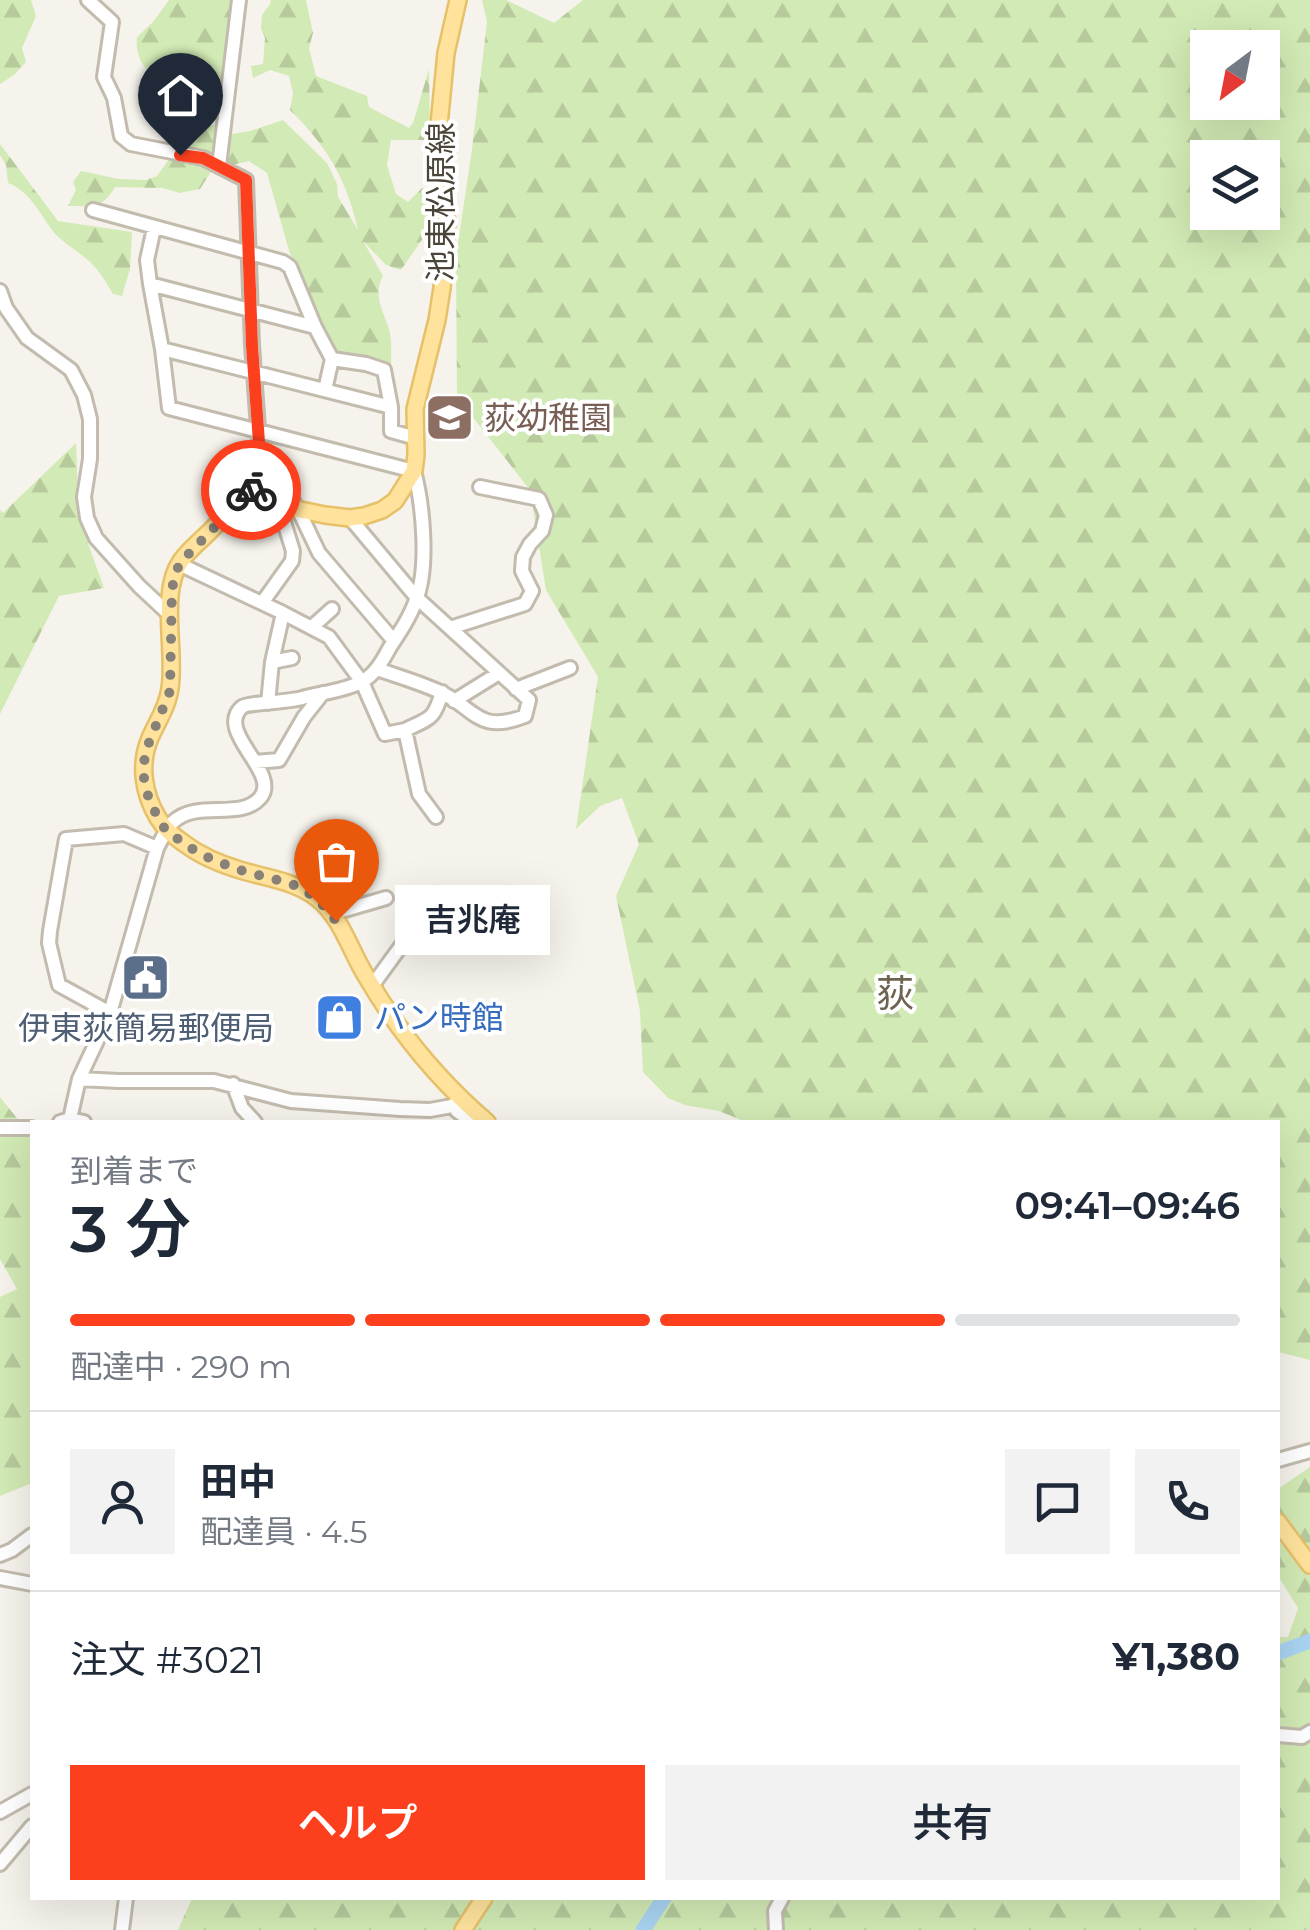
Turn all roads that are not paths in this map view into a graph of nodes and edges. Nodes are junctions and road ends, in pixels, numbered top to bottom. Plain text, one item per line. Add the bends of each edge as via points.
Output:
1 (88, 0) edge
2 (239, 0) edge
3 (458, 0) edge
4 (219, 166) junction
5 (93, 210) dead end
6 (154, 228) junction
7 (247, 252) junction
8 (150, 284) junction
9 (0, 292) edge
10 (252, 312) junction
11 (315, 327) junction
12 (162, 349) junction
13 (332, 360) junction
14 (254, 372) junction
15 (325, 390) junction
16 (391, 407) junction
17 (257, 430) junction
18 (416, 438) junction
19 (260, 456) junction
20 (414, 470) junction
21 (480, 487) dead end
22 (245, 501) junction
23 (278, 506) junction
24 (299, 510) junction
25 (350, 518) junction
26 (179, 564) junction
27 (417, 598) junction
28 (262, 603) junction
29 (332, 609) dead end
30 (282, 613) junction
31 (170, 615) junction
32 (312, 627) junction
33 (450, 628) junction
34 (394, 641) junction
35 (292, 658) dead end
36 (272, 662) junction
37 (570, 668) dead end
38 (377, 669) junction
39 (500, 673) junction
40 (362, 682) junction
41 (516, 688) junction
42 (323, 693) junction
43 (448, 697) junction
44 (268, 703) junction
45 (405, 730) junction
46 (256, 762) junction
47 (436, 817) dead end
48 (166, 831) junction
49 (157, 848) junction
50 (386, 898) dead end
51 (331, 914) junction
52 (404, 942) dead end
53 (372, 986) junction
54 (110, 1013) junction
55 (79, 1078) junction
56 (233, 1084) junction
57 (460, 1099) junction
58 (71, 1120) edge
59 (254, 1120) edge
60 (469, 1120) edge
61 (485, 1120) edge
62 (0, 1128) edge
63 (30, 1128) edge
64 (1310, 1451) edge
65 (1280, 1459) edge
66 (1280, 1525) edge
67 (30, 1536) edge
68 (0, 1555) edge
69 (1310, 1565) edge
70 (0, 1578) edge
71 (30, 1584) edge
72 (1310, 1732) edge
73 (1280, 1735) edge
74 (30, 1795) edge
75 (0, 1812) edge
76 (30, 1828) edge
77 (0, 1864) edge
78 (126, 1900) edge
79 (483, 1900) edge
80 (781, 1900) edge
81 (122, 1930) edge
82 (463, 1930) edge
83 (776, 1930) edge

1 - 4 street via 112,22 104,77 121,136
2 - 4 street
3 - 18 main road, 池東松原線 via 439,125 447,224 442,288 415,409
4 - 7 street via 246,180
5 - 6 street
6 - 7 street
6 - 8 street
7 - 10 street
7 - 11 street via 290,266
8 - 10 street
8 - 12 street
9 - 31 street via 27,338 71,370 84,394 90,459 84,497 96,538
10 - 11 street
10 - 14 street
11 - 13 street
12 - 14 street
12 - 17 street via 169,408
13 - 15 street
13 - 16 street via 384,370
14 - 15 street
14 - 17 street
15 - 16 street
16 - 18 street via 391,431
17 - 19 street
17 - 20 street
18 - 20 main road, 池東松原線
19 - 22 street
19 - 24 street
20 - 25 main road via 395,501
20 - 27 street via 422,550
21 - 33 street via 539,499 546,515 542,532 522,557 532,591 525,604
22 - 23 main road
22 - 26 main road
23 - 24 main road
23 - 28 street via 292,560
24 - 25 main road
24 - 34 street via 320,552
25 - 27 street
26 - 28 street
26 - 31 main road
27 - 33 street
27 - 34 street
28 - 30 street
29 - 32 street
30 - 32 street
30 - 36 street
31 - 48 main road via 170,691 144,763 150,803
32 - 40 street via 329,638
33 - 39 street
34 - 38 street
35 - 36 street
36 - 44 street
37 - 41 street
38 - 40 street
38 - 43 street
39 - 41 street
39 - 43 street
40 - 42 street
40 - 45 street via 385,734
41 - 43 street via 529,700 525,716 510,722 482,722
42 - 44 street
42 - 46 street via 279,760
43 - 45 street via 431,718
44 - 46 street via 246,705 238,715 240,740
45 - 47 street via 419,794
46 - 48 street via 264,786 260,798 241,807 198,809
48 - 49 street
48 - 51 main road via 200,854 292,884
49 - 54 street
49 - 54 street via 124,834 66,838 50,931 59,985
50 - 51 street
51 - 53 main road
52 - 53 street
53 - 57 main road
54 - 55 street
55 - 56 street
55 - 58 street
56 - 57 street via 291,1101 430,1110
56 - 59 street
57 - 60 street via 457,1111
57 - 61 main road
62 - 63 street
64 - 65 street
66 - 69 main road
67 - 68 street
70 - 71 street
72 - 73 street
74 - 75 street
76 - 77 street
78 - 81 street
79 - 82 main road
80 - 83 street

